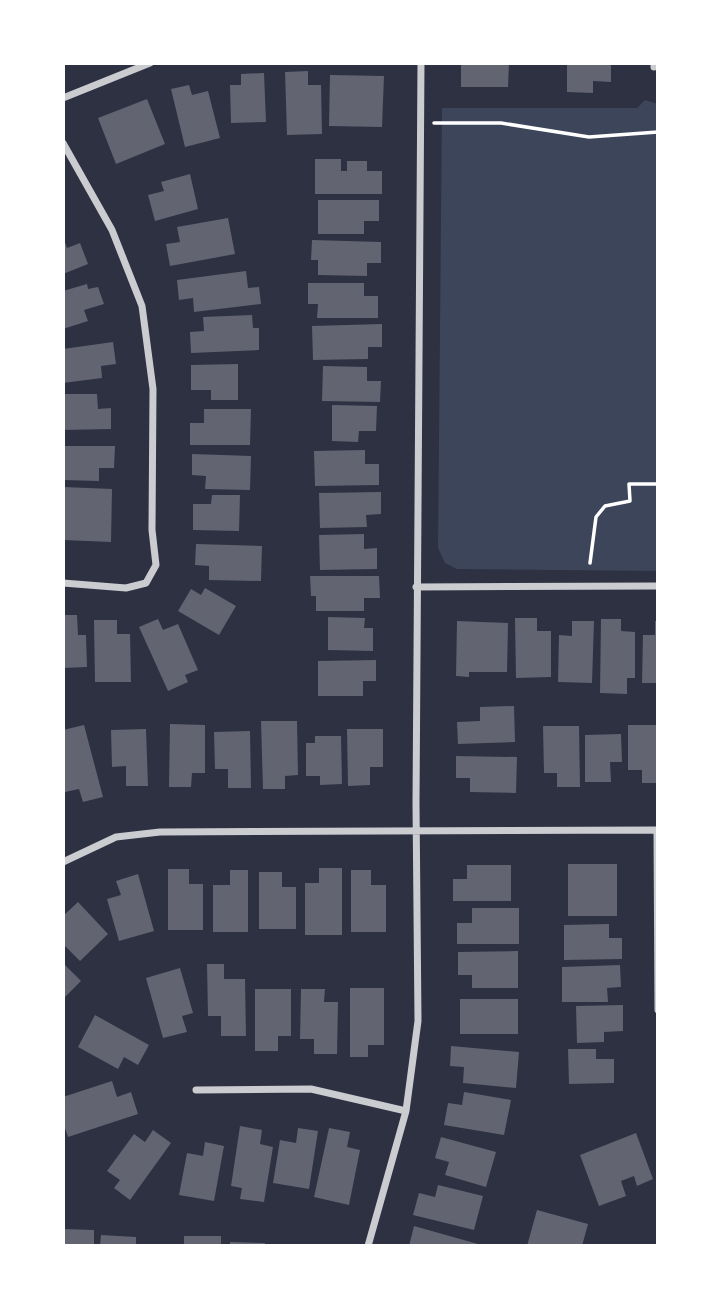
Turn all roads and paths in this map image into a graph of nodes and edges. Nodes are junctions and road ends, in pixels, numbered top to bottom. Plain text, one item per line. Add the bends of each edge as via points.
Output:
1 (150, 63) edge
2 (421, 63) edge
3 (63, 98) edge
4 (421, 123) junction
5 (658, 132) edge
6 (63, 143) edge
7 (658, 484) edge
8 (590, 563) dead end
9 (63, 583) edge
10 (658, 586) edge
11 (416, 587) junction
12 (658, 830) edge
13 (416, 833) junction
14 (63, 862) edge
15 (658, 1010) edge
16 (196, 1090) dead end
17 (406, 1111) junction
18 (368, 1246) edge

1 - 3 street
2 - 4 street
4 - 5 path via 501,123 589,137
4 - 11 street
6 - 9 street via 112,230 142,306 153,389 156,565 146,583 126,588
7 - 8 path via 629,484 630,501 605,506 596,517
10 - 11 street
11 - 13 street
12 - 13 street
12 - 15 street
13 - 14 street via 160,832 116,837
13 - 17 street via 418,1021
16 - 17 street via 311,1089
17 - 18 street

